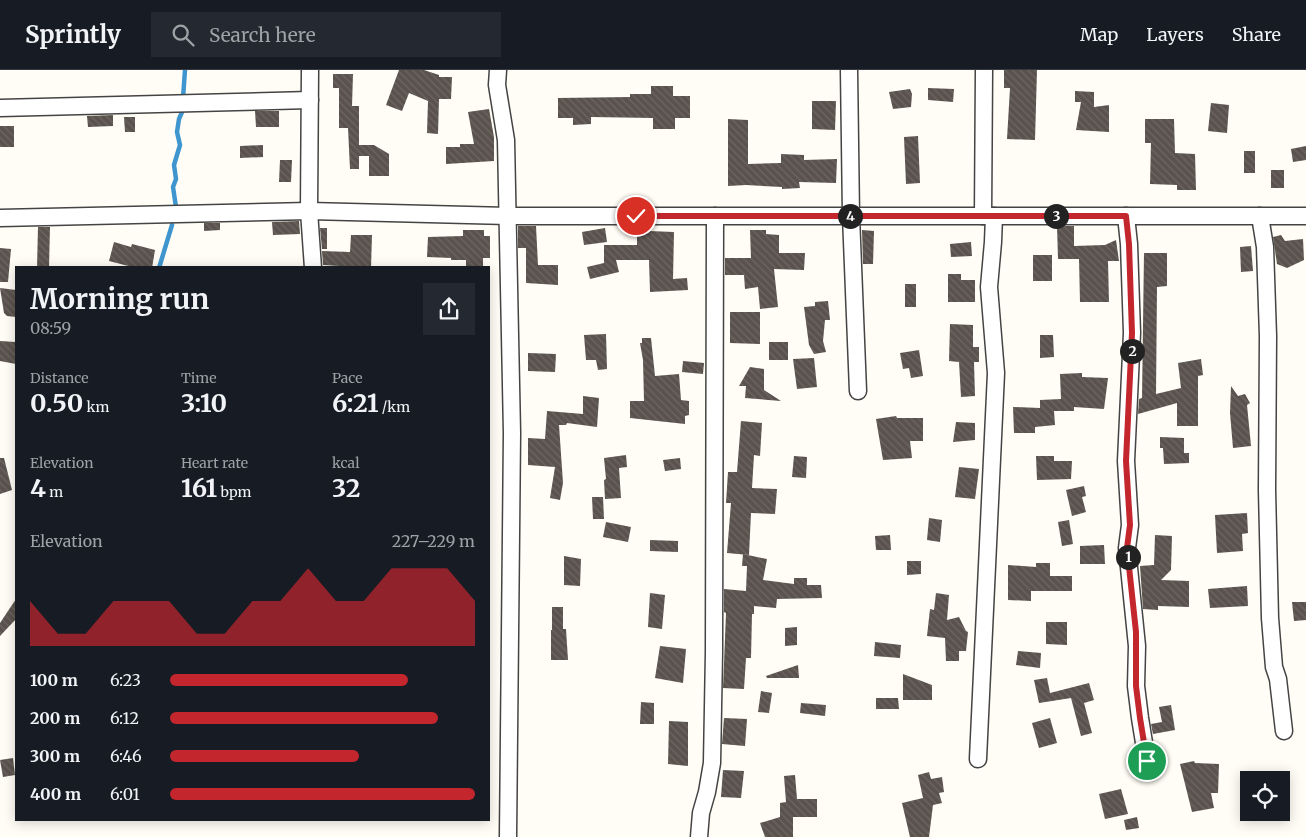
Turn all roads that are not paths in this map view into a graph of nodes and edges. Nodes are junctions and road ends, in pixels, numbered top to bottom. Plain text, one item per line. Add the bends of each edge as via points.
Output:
1 (310, 70) edge
2 (498, 70) edge
3 (849, 70) edge
4 (984, 70) edge
5 (310, 100) junction
6 (0, 108) edge
7 (309, 211) junction
8 (508, 216) junction
9 (715, 216) junction
10 (851, 216) junction
11 (989, 216) junction
12 (1126, 216) junction
13 (1260, 216) junction
14 (1306, 216) edge
15 (0, 218) edge
16 (313, 266) edge
17 (858, 391) dead end
18 (1284, 731) dead end
19 (978, 759) dead end
20 (1147, 761) dead end
21 (508, 837) edge
22 (699, 837) edge

1 - 5 street
2 - 8 street via 497,85 506,140
3 - 10 street
4 - 11 street
5 - 6 street
5 - 7 street
7 - 8 street
7 - 15 street
7 - 16 street
8 - 9 street
8 - 21 street via 512,433
9 - 10 street
9 - 22 street via 712,763
10 - 11 street
10 - 17 street
11 - 12 street
11 - 19 street via 989,287 996,373
12 - 13 street
12 - 20 street via 1132,333 1126,461 1130,525 1127,548 1136,632 1136,686
13 - 14 street
13 - 18 street via 1265,247 1268,336 1270,618

